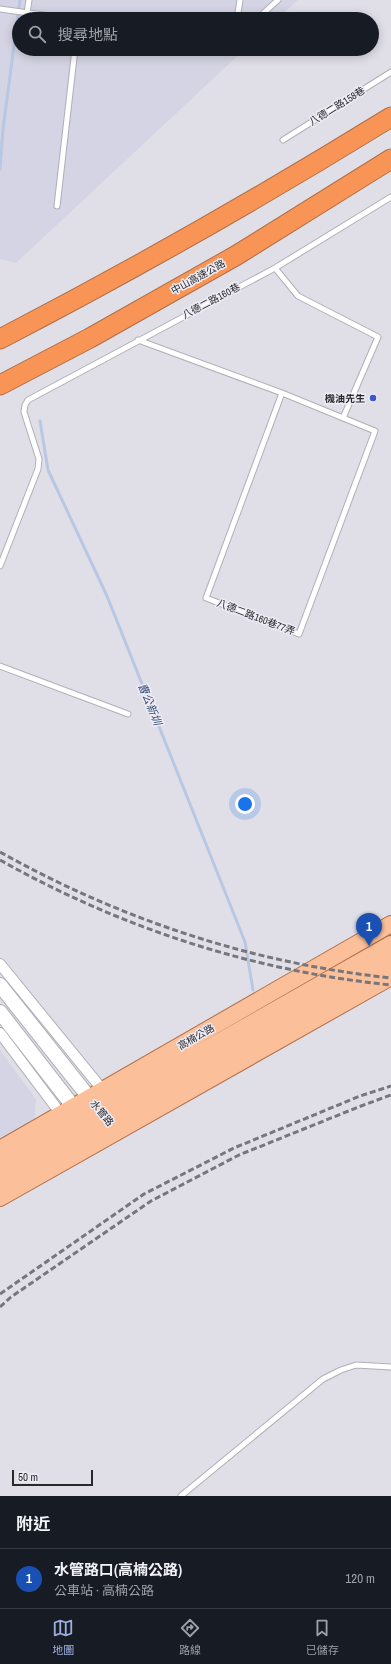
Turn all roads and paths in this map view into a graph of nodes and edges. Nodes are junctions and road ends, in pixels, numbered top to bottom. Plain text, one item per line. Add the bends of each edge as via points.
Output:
1 (29, 0) edge
2 (240, 0) edge
3 (278, 0) edge
4 (0, 9) edge
5 (19, 12) edge
6 (25, 12) edge
7 (238, 12) edge
8 (265, 12) edge
9 (74, 56) edge
10 (391, 72) edge
11 (391, 117) edge
12 (283, 140) dead end
13 (391, 159) edge
14 (391, 197) edge
15 (56, 206) dead end
16 (275, 268) junction
17 (0, 339) edge
18 (138, 340) junction
19 (0, 385) edge
20 (282, 393) junction
21 (343, 418) junction
22 (0, 566) edge
23 (0, 666) edge
24 (128, 714) dead end
25 (391, 924) edge
26 (391, 944) edge
27 (391, 960) edge
28 (0, 964) edge
29 (391, 977) edge
30 (0, 985) edge
31 (0, 1012) edge
32 (0, 1034) edge
33 (107, 1109) junction
34 (80, 1125) junction
35 (0, 1149) edge
36 (0, 1166) edge
37 (0, 1182) edge
38 (0, 1198) edge
39 (391, 1367) edge
40 (181, 1496) edge

1 - 6 lane
2 - 7 lane
3 - 8 lane
4 - 5 lane
9 - 15 lane
10 - 12 lane, 八德二路158巷
11 - 17 highway via 218,220 72,302
13 - 19 highway, 中山高速公路 via 237,255 90,338
14 - 16 lane, 八德二路160巷
16 - 18 lane, 八德二路160巷
16 - 21 lane via 298,296 378,337
18 - 20 lane, 八德二路160巷77弄
18 - 22 lane, 八德二路160巷 via 28,400 25,404 24,412 39,458 38,469
20 - 21 lane, 八德二路160巷77弄
20 - 21 lane, 八德二路160巷77弄 via 206,598 299,634 375,431
23 - 24 lane
25 - 33 main road, 高楠公路
26 - 33 main road, 高楠公路
27 - 33 main road, 高楠公路
28 - 33 street, 水管路
29 - 33 main road, 高楠公路
30 - 33 street, 水管路
31 - 34 street, 水管路
32 - 34 street
33 - 34 main road, 高楠公路
33 - 34 main road, 高楠公路
34 - 35 main road, 高楠公路
34 - 36 main road, 高楠公路
34 - 37 main road, 高楠公路
34 - 38 main road, 高楠公路
39 - 40 lane via 356,1365 323,1380

